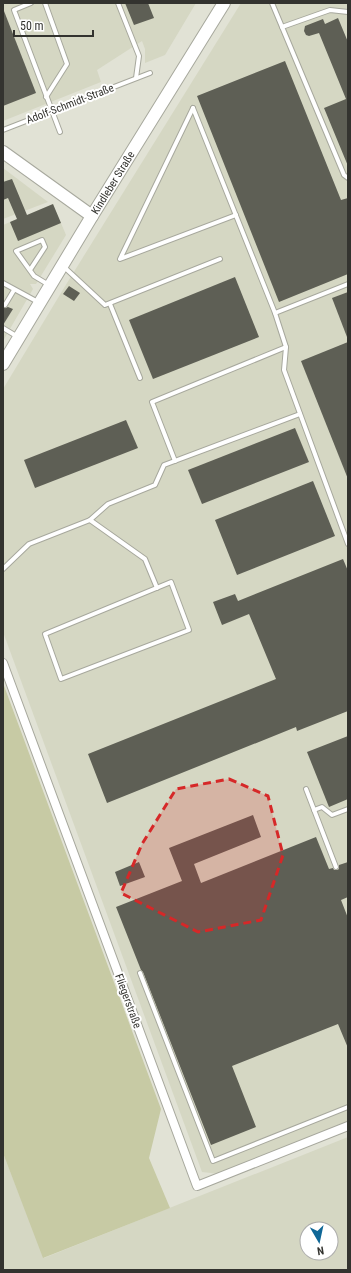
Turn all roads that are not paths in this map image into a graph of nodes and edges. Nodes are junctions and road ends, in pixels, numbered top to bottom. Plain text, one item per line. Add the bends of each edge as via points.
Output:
1 (31, 3) edge
2 (45, 3) edge
3 (118, 3) edge
4 (224, 3) edge
5 (272, 3) edge
6 (348, 12) edge
7 (282, 28) junction
8 (150, 72) dead end
9 (136, 78) junction
10 (46, 97) junction
11 (52, 111) junction
12 (3, 130) edge
13 (60, 132) dead end
14 (3, 152) edge
15 (348, 178) edge
16 (236, 215) junction
17 (92, 216) junction
18 (220, 259) dead end
19 (63, 266) junction
20 (30, 270) junction
21 (3, 283) edge
22 (348, 284) edge
23 (51, 286) junction
24 (14, 290) junction
25 (40, 304) junction
26 (110, 304) junction
27 (5, 305) dead end
28 (275, 312) junction
29 (3, 328) edge
30 (20, 337) junction
31 (286, 347) junction
32 (3, 364) edge
33 (140, 378) dead end
34 (300, 414) junction
35 (175, 461) junction
36 (90, 520) junction
37 (348, 544) edge
38 (3, 570) edge
39 (157, 588) junction
40 (3, 663) edge
41 (306, 788) dead end
42 (348, 809) edge
43 (314, 810) junction
44 (336, 866) dead end
45 (140, 973) dead end
46 (348, 1107) edge
47 (348, 1126) edge

1 - 10 lane via 14,10
2 - 10 lane via 67,64
3 - 9 lane via 139,56
4 - 17 main road, Kindleber Straße
5 - 7 lane
6 - 7 lane via 330,10
7 - 15 lane via 344,175
8 - 9 lane, Adolf-Schmidt-Straße
9 - 11 lane, Adolf-Schmidt-Straße
10 - 11 lane
11 - 12 lane, Adolf-Schmidt-Straße
11 - 13 lane
14 - 17 main road
16 - 16 lane via 127,256 120,259 193,108
16 - 28 lane
17 - 19 main road, Kindleber Straße
18 - 26 lane
19 - 23 main road, Kindleber Straße
19 - 26 lane via 106,305
20 - 20 lane via 16,251 42,240 46,246
20 - 23 lane via 34,276
21 - 24 lane
22 - 28 lane
23 - 25 main road, Kindleber Straße
24 - 25 lane
24 - 27 lane
25 - 30 main road, Kindleber Straße
26 - 33 lane
28 - 31 lane
29 - 30 lane
30 - 32 main road, Kindleber Straße
31 - 34 lane via 284,370
31 - 35 lane via 152,402
34 - 35 lane
34 - 37 lane
35 - 36 lane via 164,465 155,485 108,504
36 - 38 lane via 29,544
36 - 39 lane via 145,559
39 - 39 lane via 44,634 61,679 189,630 171,582
40 - 47 street, Fliegerstraße via 197,1186
41 - 43 lane
42 - 43 lane via 332,814 322,807
43 - 44 lane
45 - 46 lane via 213,1161

